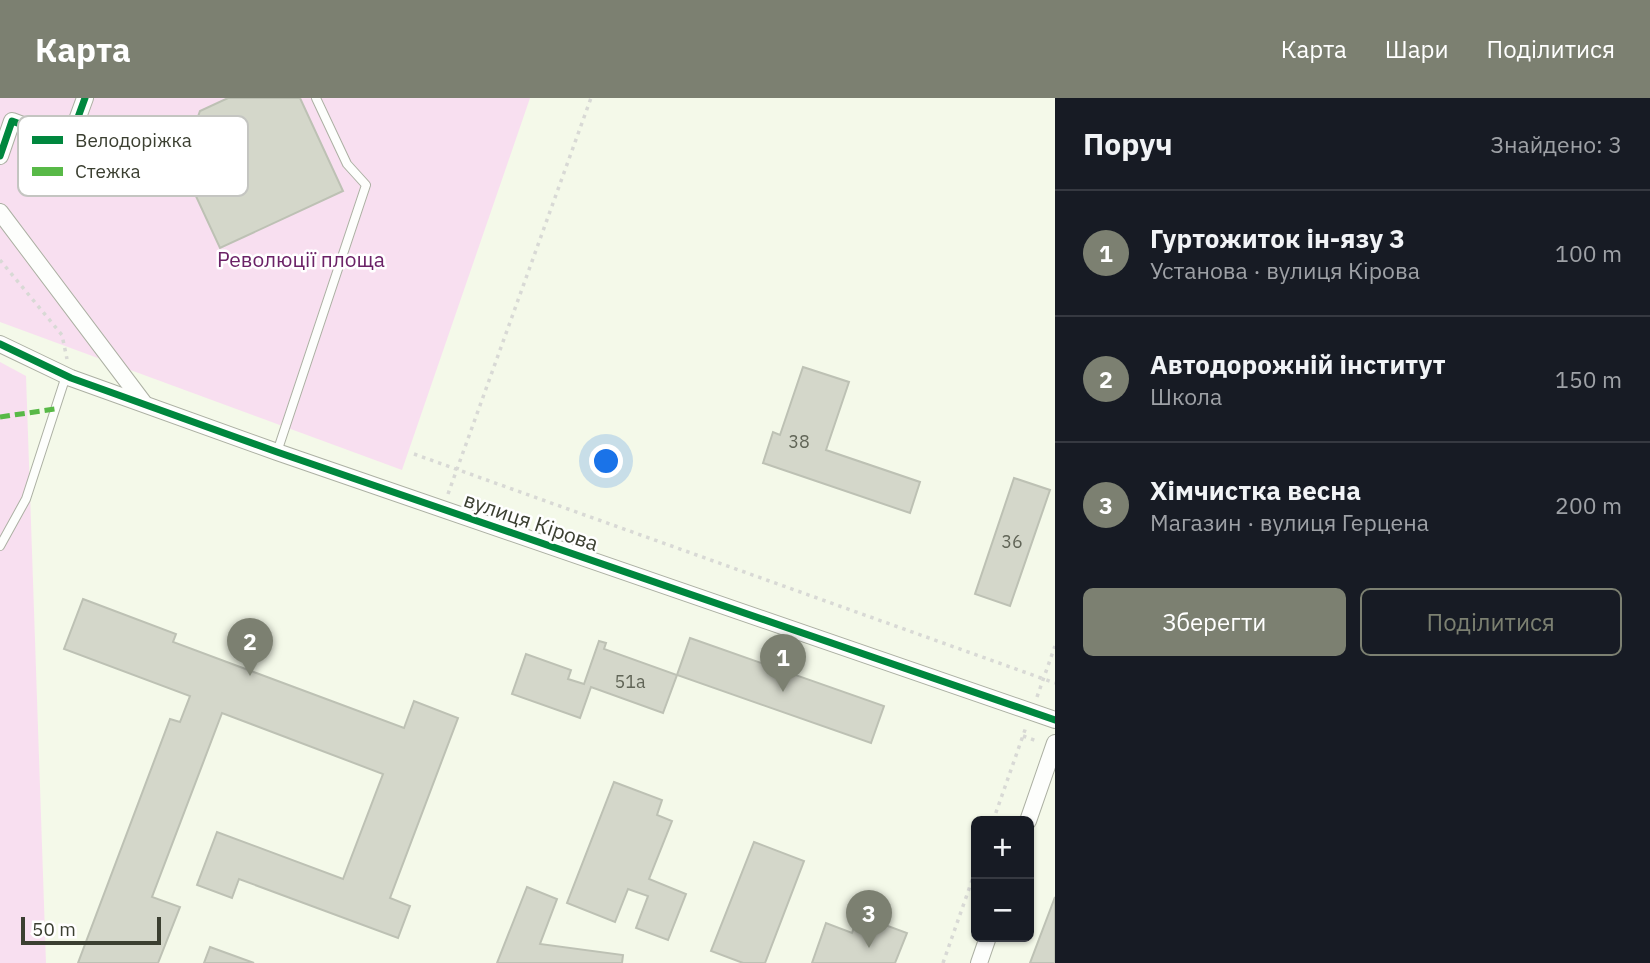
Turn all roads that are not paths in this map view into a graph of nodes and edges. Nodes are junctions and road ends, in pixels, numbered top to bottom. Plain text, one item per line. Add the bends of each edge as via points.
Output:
1 (85, 98) edge
2 (316, 98) edge
3 (78, 116) edge
4 (18, 123) edge
5 (0, 156) edge
6 (0, 212) edge
7 (0, 344) edge
8 (71, 378) junction
9 (143, 402) junction
10 (277, 452) junction
11 (0, 546) edge
12 (1055, 720) edge
13 (1055, 743) edge
14 (1030, 816) edge
15 (986, 942) edge
16 (979, 963) edge

1 - 3 street
2 - 10 lane via 347,164 366,185
4 - 5 street via 12,121
6 - 9 street
7 - 8 street, вулиця Кірова
8 - 9 street, вулиця Кірова
8 - 11 lane via 64,382 26,499
9 - 10 street, вулиця Кірова
10 - 12 street, вулиця Кірова
13 - 14 street
15 - 16 street

